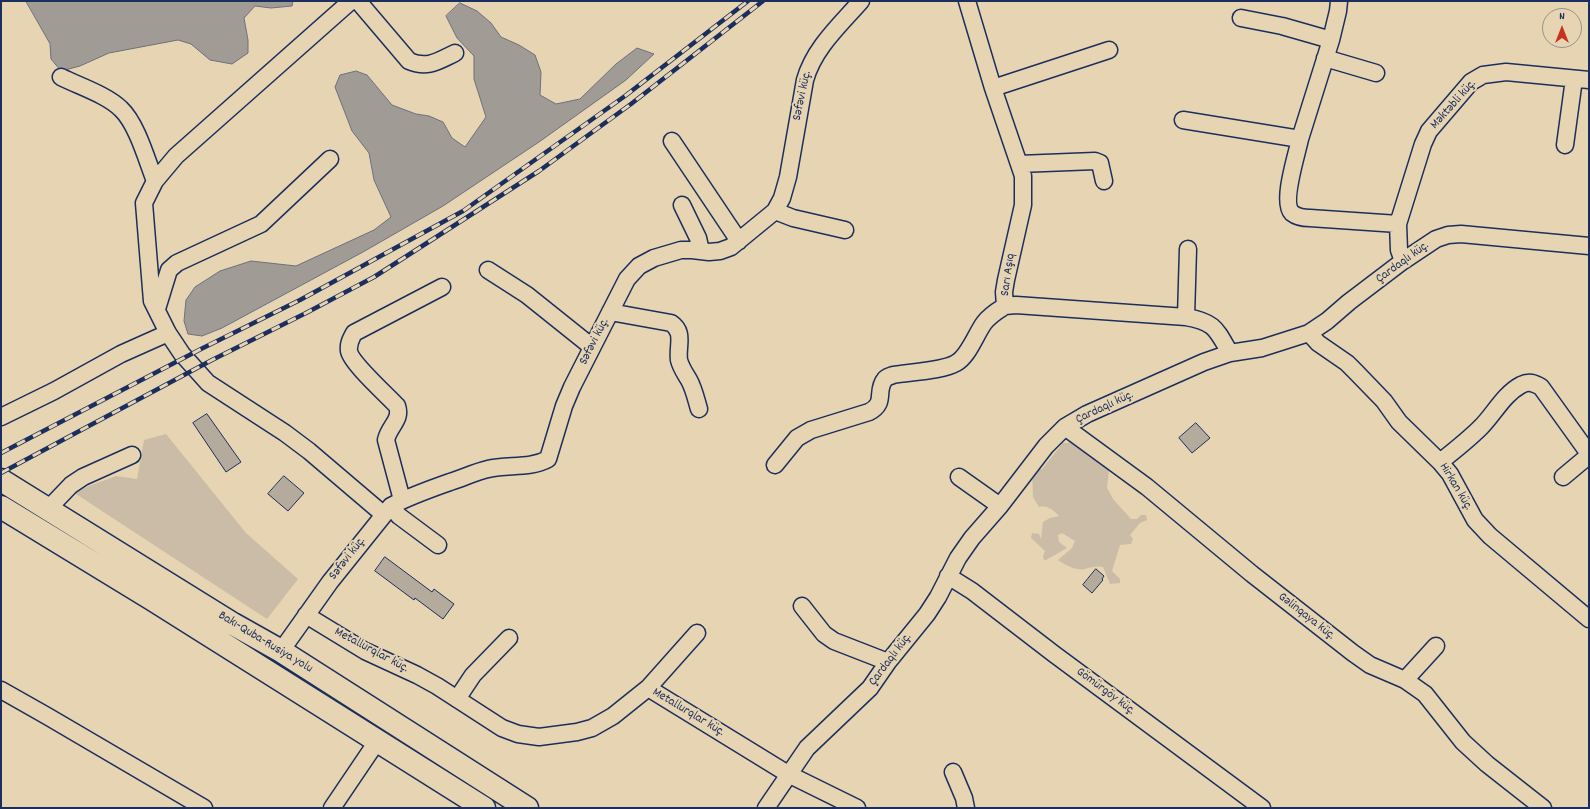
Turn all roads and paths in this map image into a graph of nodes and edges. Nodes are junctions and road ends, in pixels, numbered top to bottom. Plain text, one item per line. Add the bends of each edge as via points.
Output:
1 (351, 1) edge
2 (358, 1) edge
3 (861, 1) edge
4 (967, 1) edge
5 (1339, 1) edge
6 (1241, 18) dead end
7 (1331, 40) junction
8 (1109, 50) dead end
9 (455, 53) dead end
10 (1325, 58) junction
11 (1376, 73) dead end
12 (61, 77) dead end
13 (1581, 79) edge
14 (993, 88) junction
15 (1183, 120) dead end
16 (1300, 139) junction
17 (672, 141) dead end
18 (1565, 145) dead end
19 (330, 158) dead end
20 (1019, 164) junction
21 (155, 182) junction
22 (1104, 182) dead end
23 (682, 205) dead end
24 (776, 211) junction
25 (1398, 224) junction
26 (846, 230) dead end
27 (739, 241) junction
28 (1589, 246) edge
29 (1188, 249) dead end
30 (701, 251) junction
31 (1403, 262) junction
32 (488, 270) dead end
33 (442, 288) dead end
34 (1005, 306) junction
35 (157, 309) junction
36 (610, 312) junction
37 (1186, 317) junction
38 (168, 333) junction
39 (1309, 333) junction
40 (592, 347) junction
41 (1230, 353) junction
42 (699, 409) dead end
43 (1, 417) edge
44 (1065, 427) junction
45 (132, 455) dead end
46 (1440, 462) junction
47 (775, 465) dead end
48 (959, 477) dead end
49 (1563, 477) dead end
50 (1, 480) edge
51 (1000, 506) junction
52 (1, 507) edge
53 (392, 507) junction
54 (48, 509) junction
55 (438, 545) dead end
56 (948, 576) junction
57 (802, 606) dead end
58 (306, 615) junction
59 (1589, 619) edge
60 (697, 633) dead end
61 (509, 638) dead end
62 (1436, 646) dead end
63 (281, 651) junction
64 (888, 662) junction
65 (1405, 680) junction
66 (648, 688) junction
67 (1, 690) edge
68 (456, 699) junction
69 (378, 740) junction
70 (953, 772) dead end
71 (788, 774) junction
72 (204, 808) edge
73 (332, 808) edge
74 (484, 808) edge
75 (527, 808) edge
76 (766, 808) edge
77 (857, 808) edge
78 (966, 808) edge
79 (1262, 808) edge
80 (1543, 808) edge

1 - 21 street via 176,156
2 - 9 street via 409,62 419,65 432,64
3 - 24 street, Səfəvi küç. via 814,56 808,68 788,177
4 - 14 street, Sarı Aşıq
5 - 7 street
6 - 7 street
7 - 10 street
8 - 14 street
10 - 11 street
10 - 16 street
12 - 21 street via 104,97 121,109 133,124
13 - 18 street
13 - 25 street, Məktəbli küç. via 1506,72 1483,75 1471,82 1430,131 1423,144
14 - 20 street, Sarı Aşıq
15 - 16 street
16 - 25 street via 1288,195 1292,213 1299,217
17 - 27 street
19 - 35 street via 261,224 177,263 169,270
20 - 22 street via 1095,161 1100,163
20 - 34 street, Sarı Aşıq via 1023,176 1023,205 1006,280
21 - 35 street via 144,203 152,301
23 - 30 street via 698,238
24 - 26 street via 793,218
24 - 27 street, Səfəvi küç.
25 - 31 street, Məktəbli küç. via 1399,250
27 - 30 street, Səfəvi küç. via 720,251
28 - 31 street, Çardaqlı küç. via 1448,235 1436,239
29 - 37 street
30 - 36 street, Səfəvi küç. via 681,250 654,258 639,266 627,279
31 - 39 street, Çardaqlı küç.
32 - 40 street via 527,295
33 - 53 street via 354,333 349,341 349,352 356,363 397,406 399,412 386,440
34 - 37 street
34 - 47 street, Sarı Aşıq via 992,314 958,362 950,367 893,375 885,379 880,403 876,408 811,430 797,438
35 - 38 street
36 - 40 street, Səfəvi küç.
36 - 42 street via 671,323 679,330 680,364 694,391
37 - 41 street via 1202,320 1214,328
38 - 43 street via 121,354
38 - 53 street via 182,354 208,383
39 - 41 street, Çardaqlı küç. via 1262,348
39 - 46 street, Hirkan küç. via 1318,343 1347,363 1384,401 1399,422
40 - 53 street, Səfəvi küç. via 564,406 548,459 533,465 488,469
41 - 44 street, Çardaqlı küç. via 1087,414
44 - 51 street, Çardaqlı küç. via 1046,446
44 - 65 street, Gəlinqaya küç. via 1147,487 1353,653 1370,665
45 - 54 street via 83,477 71,485
46 - 49 street via 1482,427 1506,396 1527,382 1541,387 1587,451 1586,457
46 - 59 street, Hirkan küç. via 1450,474 1475,520 1490,536
48 - 51 street
50 - 54 highway, Bakı-Quba-Rusiya yolu
51 - 56 street, Çardaqlı küç. via 972,538
52 - 69 highway, Bakı-Quba-Rusiya yolu
53 - 55 street via 399,516
53 - 58 street, Səfəvi küç.
54 - 63 highway, Bakı-Quba-Rusiya yolu
56 - 64 street, Çardaqlı küç. via 938,597
56 - 79 street, Gömürgöy küç. via 972,591
57 - 64 street via 824,634 834,641
58 - 63 street, Səfəvi küç.
58 - 68 street, Metallurqlar küç. via 364,651 417,675
60 - 66 street
61 - 68 street via 473,675
62 - 65 street
63 - 75 highway, Bakı-Quba-Rusiya yolu
64 - 71 street, Çardaqlı küç. via 870,688 807,748
65 - 80 street, Gəlinqaya küç. via 1425,694 1463,742
66 - 68 street, Metallurqlar küç. via 592,728 539,737 518,734 502,728
66 - 71 street, Metallurqlar küç.
67 - 72 street
69 - 73 street
69 - 74 highway, Bakı-Quba-Rusiya yolu
70 - 78 street
71 - 76 street, Çardaqlı küç.
71 - 77 street, Metallurqlar küç.

